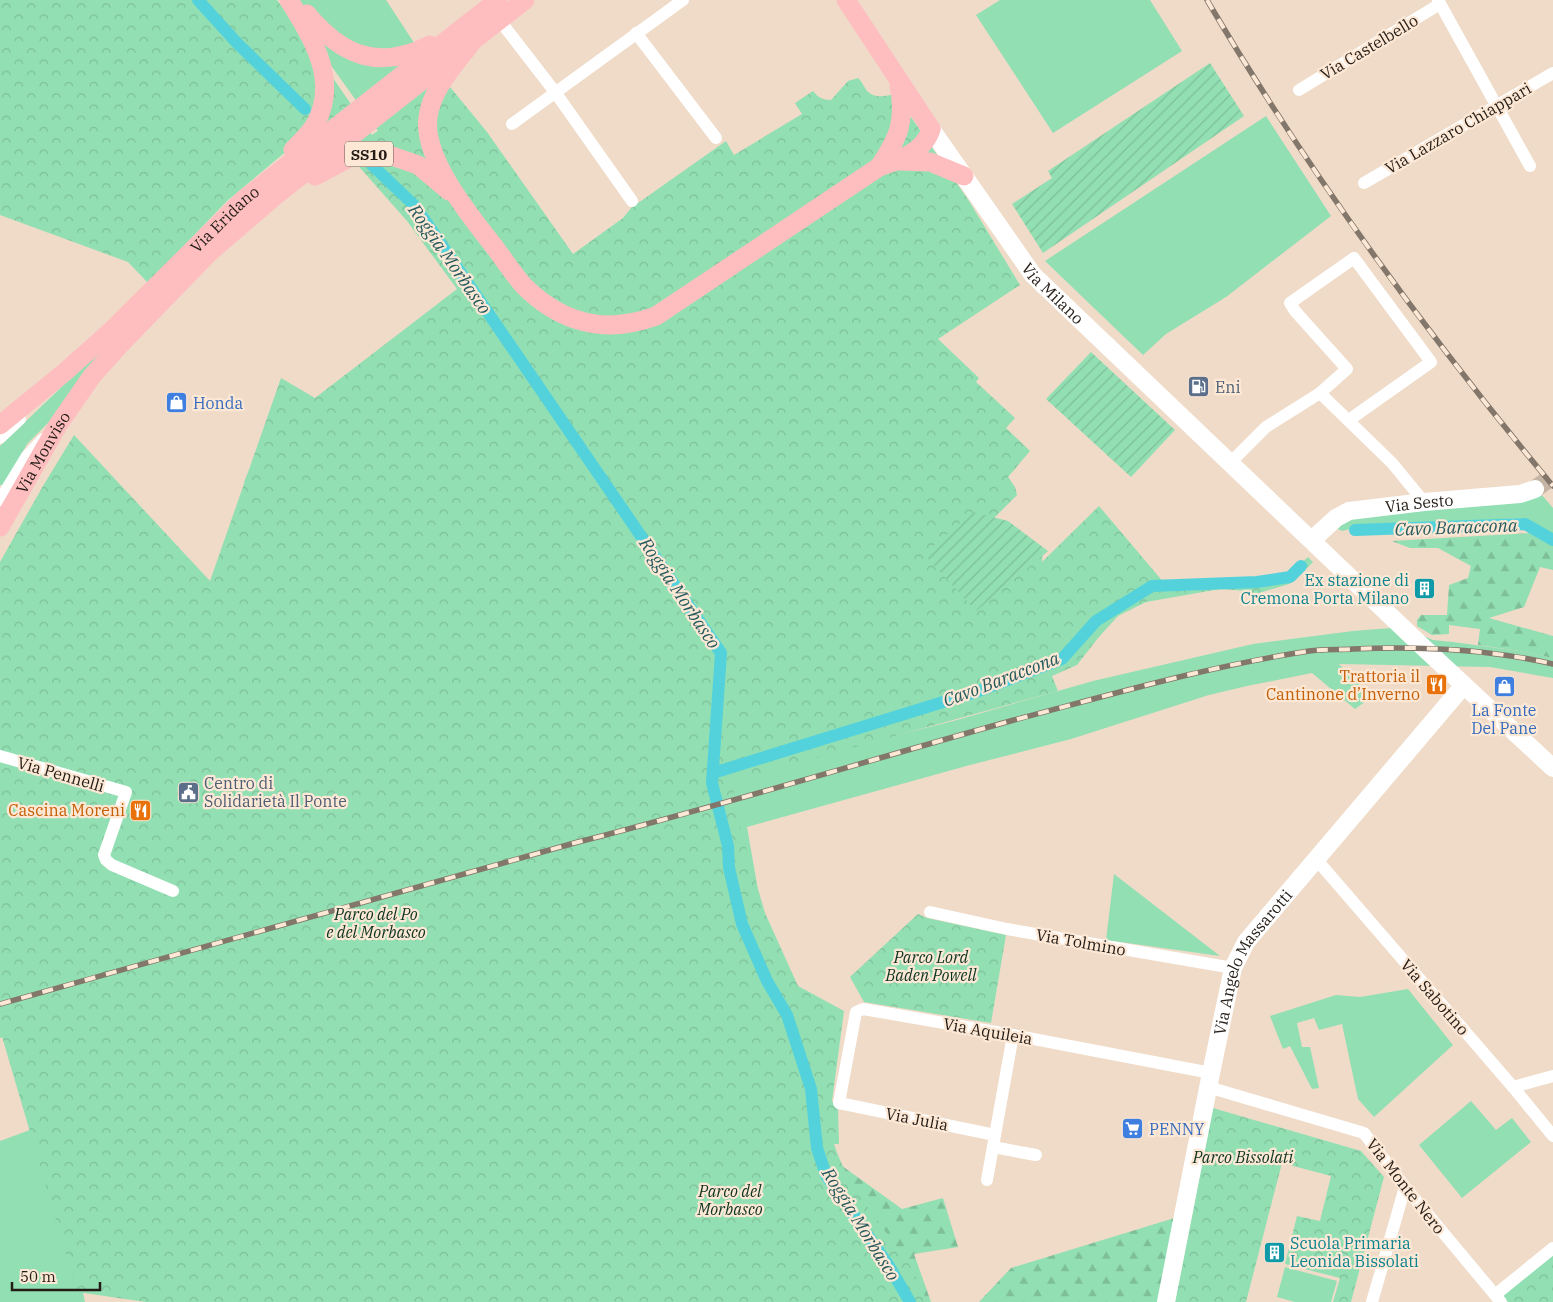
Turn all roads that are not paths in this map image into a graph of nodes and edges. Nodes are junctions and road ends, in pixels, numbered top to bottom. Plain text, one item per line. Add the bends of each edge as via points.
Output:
1 (289, 0) edge
2 (295, 0) edge
3 (498, 0) edge
4 (525, 0) edge
5 (683, 0) edge
6 (846, 0) edge
7 (1439, 2) edge
8 (504, 26) dead end
9 (636, 33) junction
10 (467, 35) junction
11 (1553, 74) edge
12 (898, 78) junction
13 (1299, 90) dead end
14 (555, 92) junction
15 (1496, 106) junction
16 (512, 124) dead end
17 (931, 129) junction
18 (716, 138) dead end
19 (895, 154) junction
20 (1530, 166) dead end
21 (964, 176) junction
22 (1364, 183) dead end
23 (275, 196) junction
24 (458, 198) junction
25 (243, 200) junction
26 (632, 200) dead end
27 (41, 391) junction
28 (1320, 393) junction
29 (72, 404) joint
30 (1349, 420) junction
31 (0, 425) edge
32 (58, 425) junction
33 (0, 438) edge
34 (1230, 463) junction
35 (1535, 489) tunnel mouth
36 (0, 500) edge
37 (1424, 502) junction
38 (0, 527) edge
39 (1312, 540) junction
40 (1464, 685) junction
41 (0, 756) edge
42 (1553, 768) edge
43 (1316, 859) junction
44 (173, 891) dead end
45 (930, 912) dead end
46 (1233, 968) junction
47 (1013, 1035) junction
48 (1553, 1076) edge
49 (1210, 1080) junction
50 (1513, 1087) junction
51 (839, 1103) joint
52 (1553, 1136) edge
53 (994, 1141) junction
54 (1036, 1155) dead end
55 (987, 1180) dead end
56 (1405, 1187) junction
57 (1553, 1248) edge
58 (1498, 1298) edge
59 (1166, 1302) edge
60 (1372, 1302) edge

1 - 25 main road via 320,57 325,98 308,136
2 - 10 main road via 331,39 370,56 403,56
3 - 10 main road
4 - 10 main road
5 - 9 street
6 - 12 main road, Via Milano
7 - 13 street, Via Castelbello
7 - 15 street
8 - 14 street
9 - 14 street
9 - 18 street
10 - 23 main road, Via Eridano
10 - 24 main road via 439,86 428,118 428,136 435,156
10 - 25 main road, Via Eridano
11 - 15 street, Via Lazzaro Chiappari
12 - 17 main road, Via Milano
12 - 19 main road via 903,104
14 - 16 street
14 - 26 street
15 - 20 street
15 - 22 street, Via Lazzaro Chiappari
17 - 19 main road via 922,146
17 - 21 street, Via Milano
19 - 21 main road via 930,162
19 - 24 main road via 656,316 636,323 594,325 551,308 524,286
21 - 34 street, Via Milano via 1033,275
23 - 24 main road, SS10 via 351,158 370,154 389,155 418,165
23 - 29 main road, Via Eridano via 204,259 118,347
25 - 27 main road, Via Eridano via 113,329
27 - 31 main road, Via Eridano
27 - 33 street via 21,418
28 - 30 street
28 - 30 street via 1347,369 1290,303 1354,258 1431,362
28 - 34 street via 1266,427
29 - 32 main road, Via Monviso
30 - 37 street via 1392,463
32 - 36 street via 27,456
32 - 38 main road, Via Monviso
34 - 39 street, Via Milano
35 - 37 street, Via Sesto via 1520,494
37 - 39 street, Via Sesto via 1349,512 1336,518
39 - 40 street, Via Milano
40 - 42 street, Via Milano
40 - 43 street, Via Angelo Massarotti
41 - 44 street, Via Pennelli via 126,792 104,855 106,860
43 - 46 street, Via Angelo Massarotti via 1246,942
43 - 50 street, Via Sabotino
45 - 46 street, Via Tolmino via 1007,930
46 - 49 street, Via Angelo Massarotti
47 - 49 street, Via Aquileia
47 - 51 street, Via Aquileia via 863,1008 856,1012
47 - 53 street
48 - 50 street
49 - 56 street, Via Monte Nero via 1364,1132
49 - 59 street, Via Angelo Massarotti
50 - 52 street, Via Sabotino
51 - 53 street, Via Julia
53 - 54 street, Via Julia
53 - 55 street
56 - 58 street, Via Monte Nero
56 - 60 street
57 - 58 street

